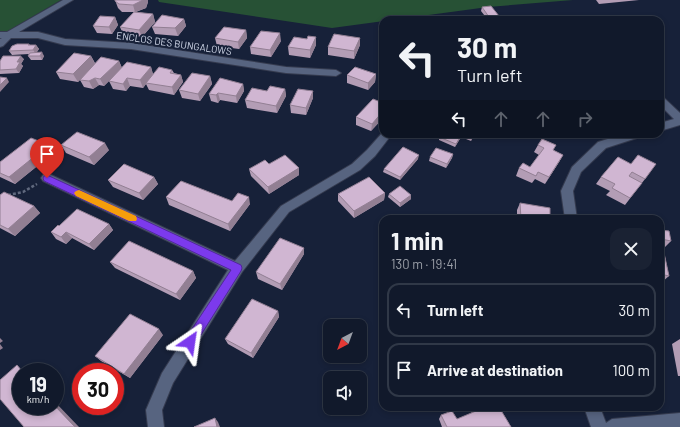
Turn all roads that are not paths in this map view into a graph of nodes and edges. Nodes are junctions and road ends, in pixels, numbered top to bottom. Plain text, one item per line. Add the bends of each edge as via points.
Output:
1 (69, 0) edge
2 (10, 34) junction
3 (0, 35) edge
4 (0, 44) edge
5 (336, 73) dead end
6 (664, 103) edge
7 (680, 120) edge
8 (664, 126) edge
9 (384, 138) edge
10 (624, 138) edge
11 (47, 178) road end
12 (570, 215) edge
13 (237, 268) junction
14 (593, 411) edge
15 (680, 421) edge
16 (156, 427) edge
17 (599, 427) edge
18 (612, 427) edge

1 - 2 street
2 - 3 street, ENCLOS DES BUNGALOWS
2 - 4 street
2 - 5 street, ENCLOS DES BUNGALOWS via 38,35 65,42 131,46 286,70
6 - 7 street
7 - 8 street
9 - 13 street via 356,167 285,209
10 - 12 street via 602,145 576,170 567,191
11 - 13 street
13 - 16 street via 167,378 154,410
14 - 17 street
15 - 18 street

